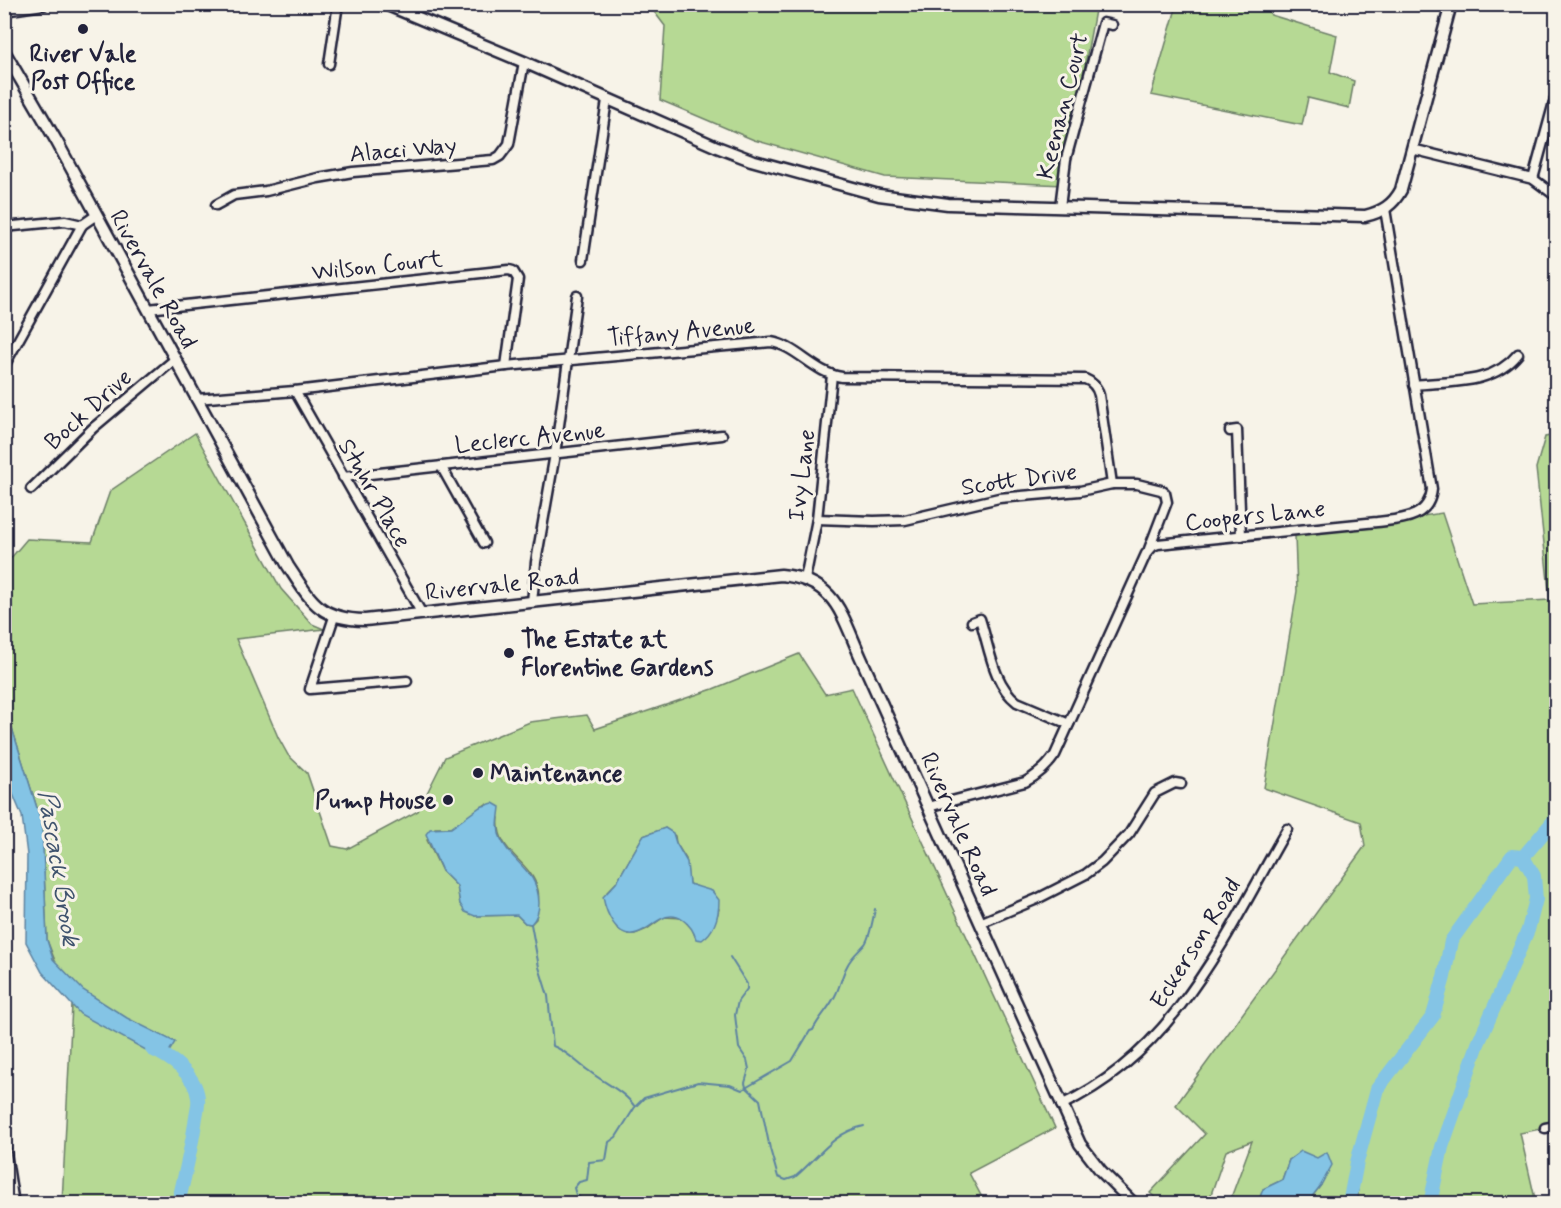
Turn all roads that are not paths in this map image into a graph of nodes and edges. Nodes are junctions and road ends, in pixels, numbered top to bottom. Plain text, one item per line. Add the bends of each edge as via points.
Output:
1 (43, 4) edge
2 (338, 4) edge
3 (385, 4) edge
4 (1451, 4) edge
5 (4, 9) edge
6 (1112, 25) dead end
7 (4, 51) edge
8 (524, 62) junction
9 (329, 64) dead end
10 (1557, 95) edge
11 (607, 100) junction
12 (1412, 149) junction
13 (1533, 179) junction
14 (1557, 196) edge
15 (216, 205) dead end
16 (1059, 207) junction
17 (1385, 209) junction
18 (95, 216) junction
19 (82, 225) junction
20 (4, 226) edge
21 (583, 260) dead end
22 (577, 296) dead end
23 (148, 309) junction
24 (1518, 354) dead end
25 (174, 360) junction
26 (567, 361) junction
27 (4, 366) edge
28 (506, 366) junction
29 (832, 375) junction
30 (1414, 385) junction
31 (295, 391) junction
32 (196, 399) junction
33 (1230, 430) dead end
34 (722, 435) dead end
35 (555, 454) junction
36 (441, 466) junction
37 (343, 477) junction
38 (1112, 484) junction
39 (31, 489) dead end
40 (817, 519) junction
41 (1241, 536) junction
42 (484, 543) dead end
43 (1149, 549) junction
44 (805, 579) junction
45 (532, 602) junction
46 (422, 614) junction
47 (334, 617) junction
48 (972, 622) dead end
49 (407, 681) dead end
50 (1069, 724) junction
51 (1181, 784) dead end
52 (928, 807) junction
53 (1287, 829) dead end
54 (980, 923) junction
55 (1061, 1105) junction
56 (1557, 1126) edge
57 (1545, 1128) dead end
58 (4, 1140) edge
59 (14, 1203) edge
60 (1134, 1203) edge

1 - 5 street
2 - 9 street
3 - 8 street
4 - 12 street
6 - 16 street, Keenan Court via 1103,23 1066,159
7 - 18 street, Rivervale Road
8 - 11 street
8 - 15 street, Alacci Way via 509,144 493,160 353,172 234,195
10 - 13 street
11 - 16 street via 751,160 879,195 931,203
11 - 21 street
12 - 13 street
12 - 17 street via 1401,190
13 - 14 street
16 - 17 street via 1365,216
17 - 30 street, Coopers Lane
18 - 19 street
18 - 23 street, Rivervale Road
19 - 20 street via 65,221
19 - 27 street
22 - 26 street
23 - 25 street, Rivervale Road
23 - 28 street, Wilson Court via 509,270 518,279
24 - 30 street via 1502,370 1483,378
25 - 32 street, Rivervale Road
25 - 39 street, Bock Drive via 93,428
26 - 28 street, Tiffany Avenue
26 - 29 street, Tiffany Avenue via 771,342
26 - 35 street
28 - 31 street, Tiffany Avenue
29 - 38 street, Tiffany Avenue via 1091,381 1098,390
29 - 40 street, Ivy Lane
30 - 41 street, Coopers Lane via 1432,489 1429,502 1420,513 1409,518
31 - 32 street, Tiffany Avenue
31 - 37 street, Stuhr Place
32 - 47 street, Rivervale Road via 288,566 314,603
33 - 41 street via 1237,430
34 - 35 street, Leclerc Avenue
35 - 36 street, Leclerc Avenue
35 - 45 street
36 - 37 street, Leclerc Avenue
36 - 42 street
37 - 46 street, Stuhr Place
38 - 40 street, Scott Drive via 1080,491 999,498 905,520
38 - 43 street, Scott Drive via 1137,484 1165,493 1167,502
40 - 44 street, Ivy Lane
41 - 43 street, Coopers Lane via 1158,544
43 - 50 street
44 - 45 street, Rivervale Road via 771,576
44 - 52 street, Rivervale Road via 836,603
45 - 46 street, Rivervale Road
46 - 47 street, Rivervale Road via 365,620
47 - 49 street via 310,689
48 - 50 street via 980,619 1000,681 1010,697
50 - 52 street via 1055,755 1035,777
51 - 54 street via 1155,793 1129,834 1086,874
52 - 54 street, Rivervale Road
53 - 55 street, Eckerson Road via 1212,960 1165,1026 1127,1063 1084,1095
54 - 55 street, Rivervale Road
55 - 60 street, Rivervale Road via 1088,1156
56 - 57 street
58 - 59 street

